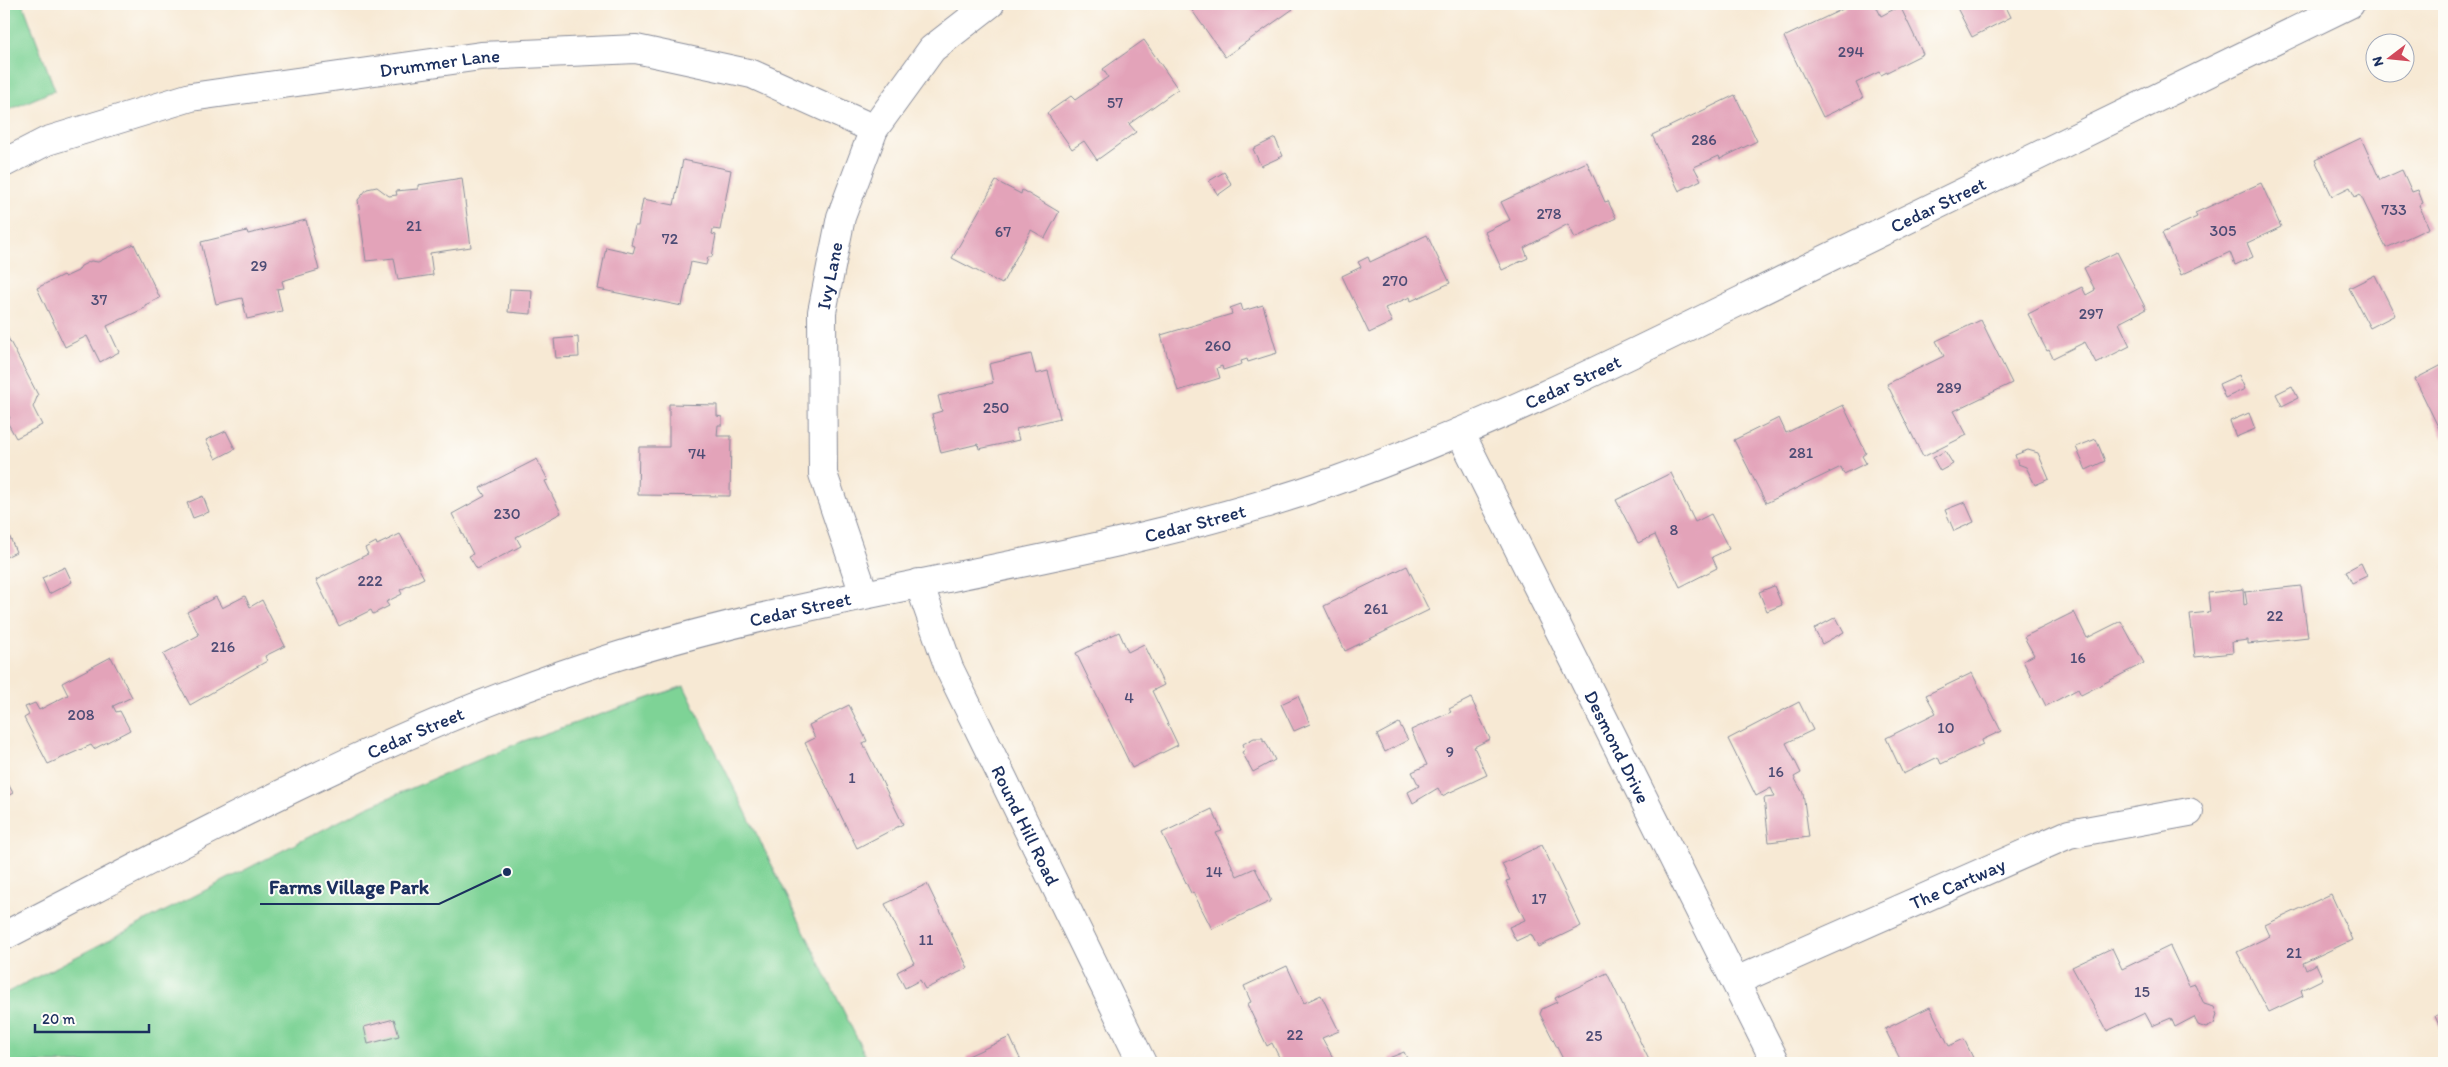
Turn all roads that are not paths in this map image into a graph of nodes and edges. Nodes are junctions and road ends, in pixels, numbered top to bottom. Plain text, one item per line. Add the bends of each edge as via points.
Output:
1 (990, 4) edge
2 (2350, 4) edge
3 (874, 129) junction
4 (4, 163) edge
5 (1460, 432) junction
6 (920, 583) junction
7 (864, 594) junction
8 (2189, 812) dead end
9 (4, 936) edge
10 (1736, 982) junction
11 (1142, 1063) edge
12 (1776, 1063) edge

1 - 3 street, Ivy Lane via 932,49
2 - 5 street, Cedar Street via 1661,339
3 - 4 street, Drummer Lane via 752,74 636,49 481,56 191,97 47,141
3 - 7 street, Ivy Lane via 841,217 822,312 823,474
5 - 6 street, Cedar Street via 1329,483 1211,520 1094,549
5 - 10 street, Desmond Drive
6 - 7 street, Cedar Street
6 - 11 street, Round Hill Road via 949,668
7 - 9 street, Cedar Street via 738,623 618,656 430,725 252,809
8 - 10 street, The Cartway via 2069,834
10 - 12 street, Desmond Drive

